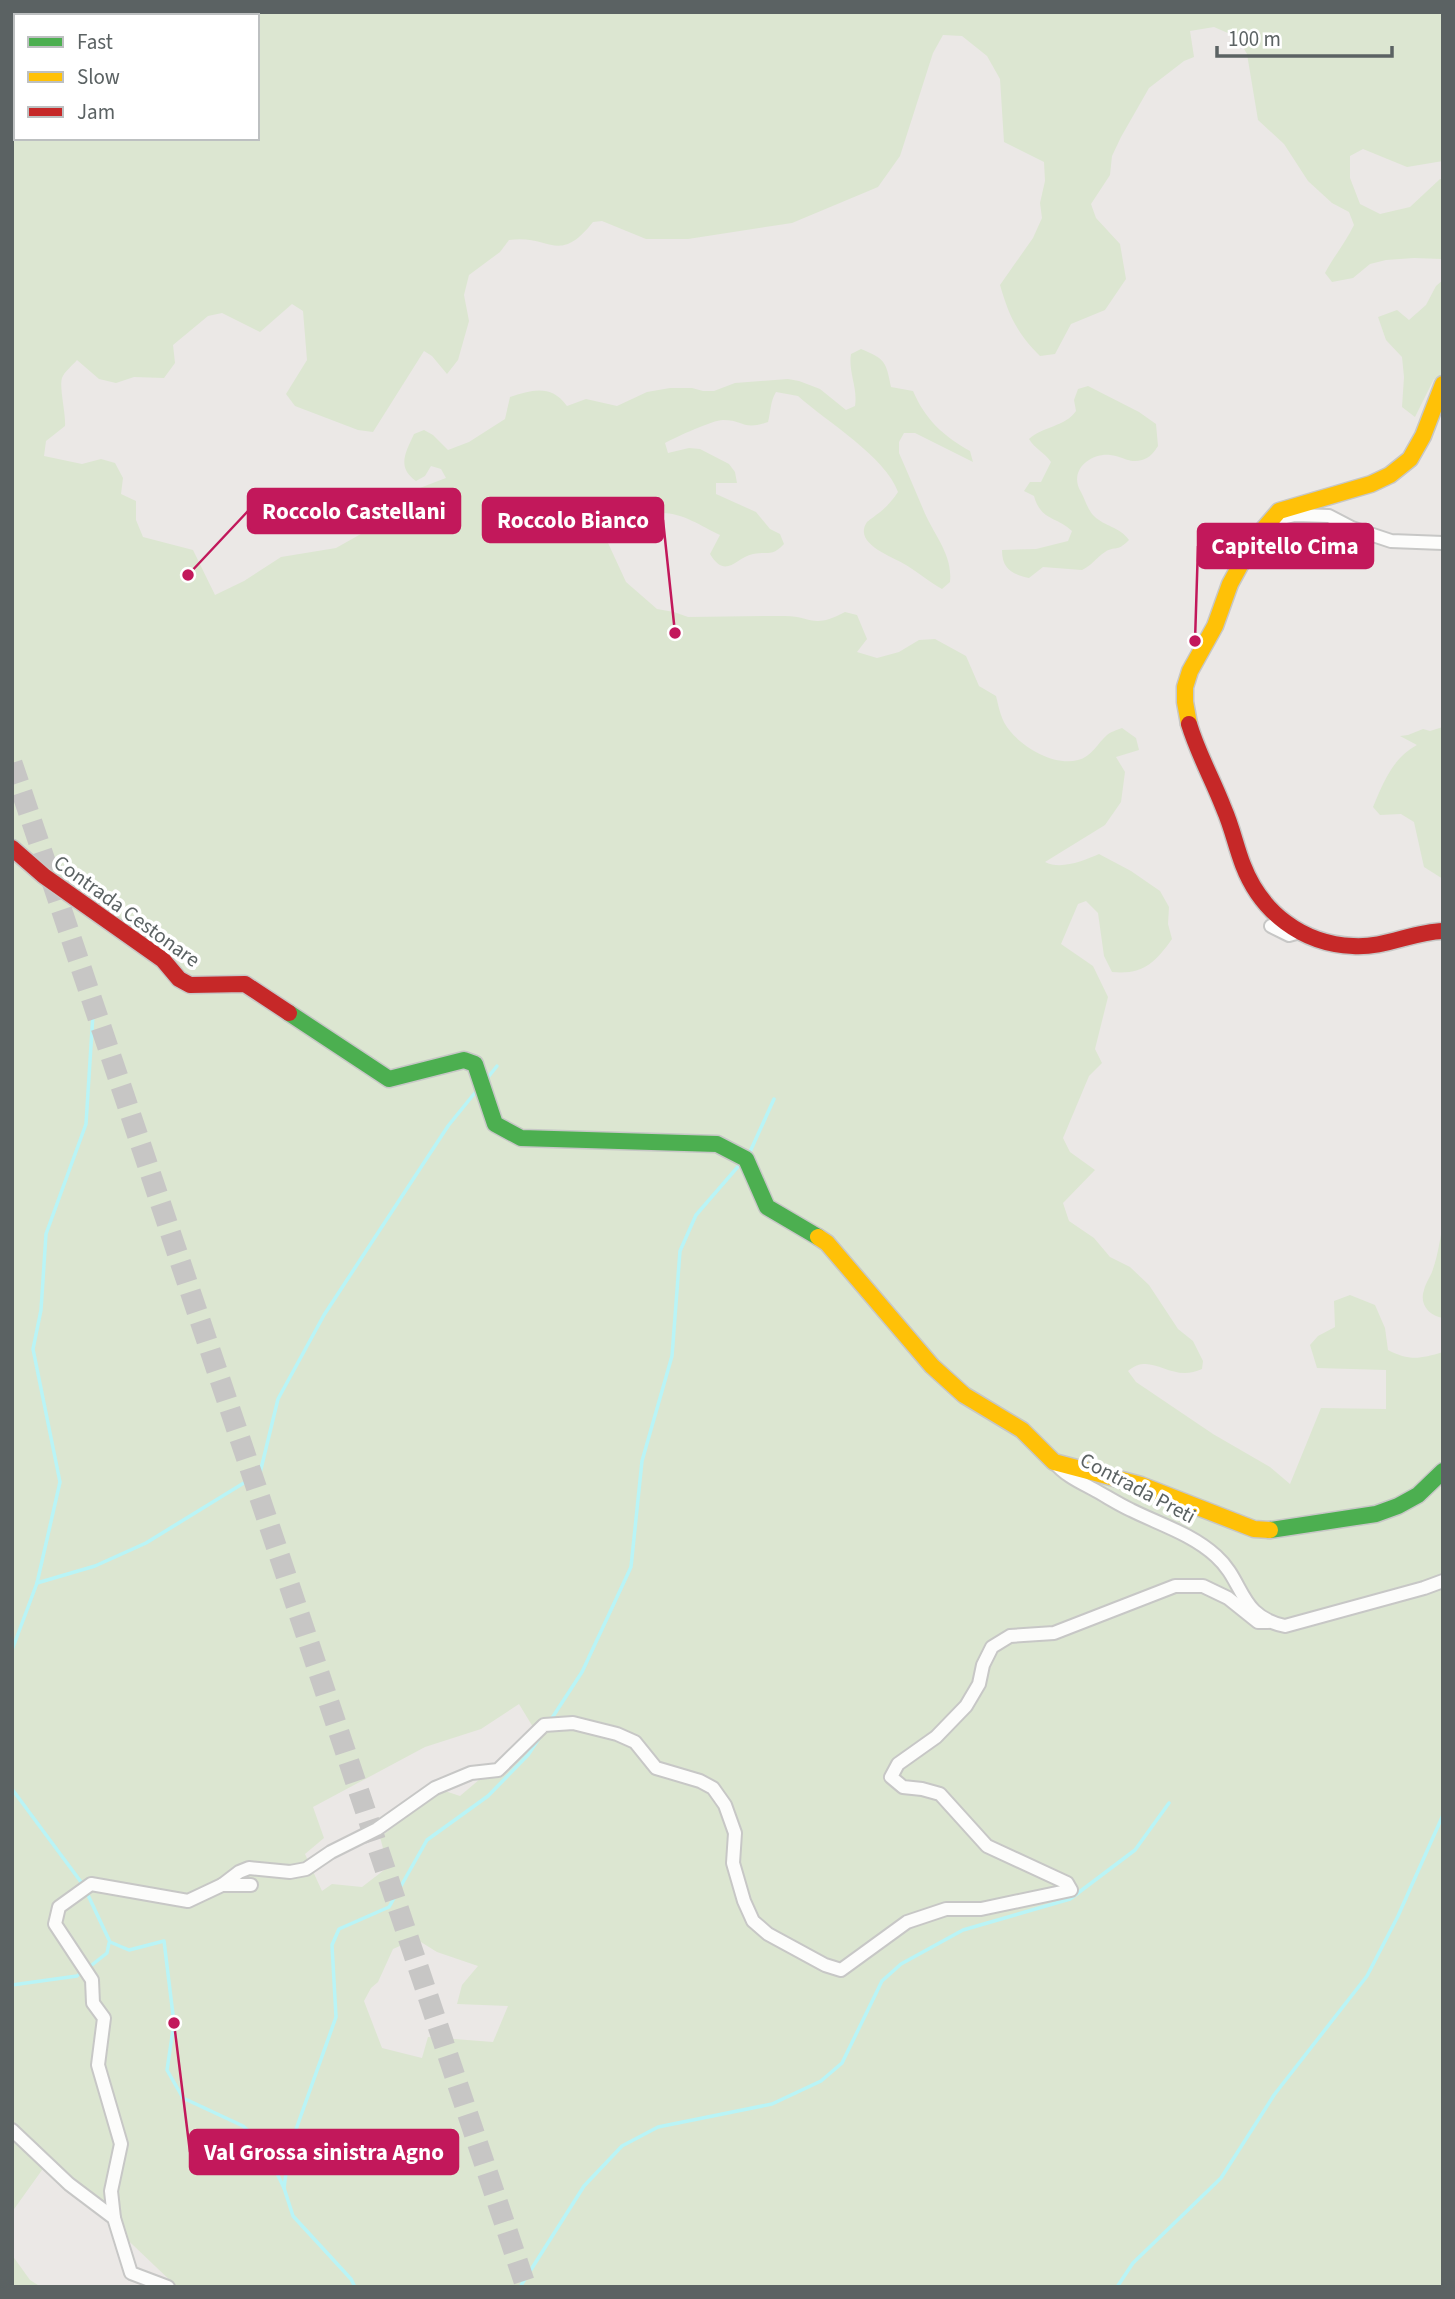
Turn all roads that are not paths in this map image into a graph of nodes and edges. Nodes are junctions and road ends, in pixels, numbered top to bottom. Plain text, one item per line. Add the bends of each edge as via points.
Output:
1 (1443, 384) edge
2 (1269, 521) junction
3 (1443, 543) edge
4 (12, 848) edge
5 (1271, 926) dead end
6 (1443, 931) edge
7 (1300, 932) junction
8 (742, 1157) joint
9 (1054, 1462) junction
10 (1443, 1471) edge
11 (1443, 1581) edge
12 (1269, 1622) junction
13 (222, 1885) junction
14 (251, 1885) dead end
15 (12, 2130) edge
16 (114, 2218) junction
17 (131, 2273) junction
18 (132, 2287) edge
19 (168, 2287) edge

1 - 2 street via 1423,436 1410,458 1390,475 1279,511
2 - 3 street via 1295,515 1329,516 1391,541
2 - 7 street via 1239,563 1215,626 1189,671 1185,701 1244,871 1268,907
4 - 8 street, Contrada Cestonare via 163,960 178,979 190,985 245,984 388,1079 464,1060 475,1064 495,1124 521,1138 717,1144
5 - 7 street via 1289,935
6 - 7 street via 1353,947
8 - 9 street, Contrada Preti via 767,1207 827,1243 932,1366 964,1395 1022,1430
9 - 10 street via 1141,1485 1254,1529 1277,1531 1376,1514 1418,1495
9 - 12 street, Contrada Preti via 1064,1473 1217,1557 1249,1608
11 - 12 street via 1285,1626
12 - 13 street via 1258,1622 1228,1598 1203,1586 1175,1586 1055,1633 1010,1636 992,1647 966,1706 936,1737 898,1763 891,1777 903,1787 940,1794 987,1846 1067,1882 1071,1890 981,1909 946,1909 907,1922 841,1970 768,1934 753,1921 733,1863 735,1833 713,1788 656,1768 635,1742 573,1723 544,1725 498,1769 471,1773 435,1788 377,1829 306,1869 249,1868
13 - 14 street
13 - 16 street via 188,1900 91,1884 59,1908 55,1924 92,1980 93,2003 104,2018 99,2065 121,2144 111,2191
15 - 16 street via 69,2184
16 - 17 street
17 - 18 street
17 - 19 street

